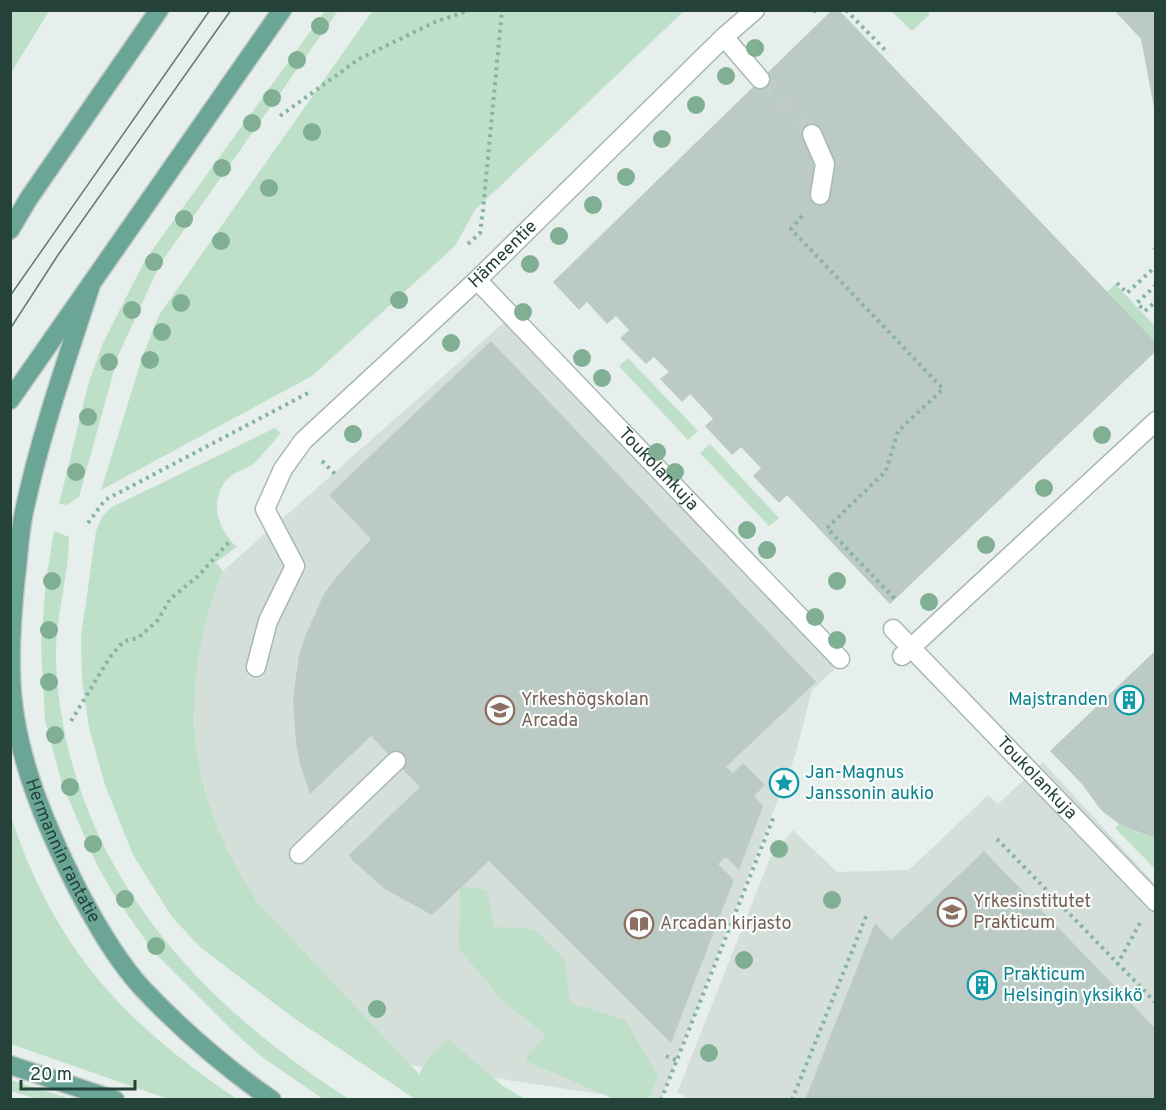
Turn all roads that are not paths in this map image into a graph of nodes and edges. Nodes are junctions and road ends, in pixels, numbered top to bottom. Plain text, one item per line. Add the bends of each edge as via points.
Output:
1 (159, 10) edge
2 (282, 10) edge
3 (755, 10) edge
4 (724, 37) junction
5 (760, 79) tunnel mouth
6 (812, 134) tunnel mouth
7 (820, 195) road end
8 (29, 198) junction
9 (10, 215) edge
10 (10, 230) edge
11 (477, 280) junction
12 (90, 288) junction
13 (10, 400) edge
14 (1155, 421) edge
15 (893, 629) dead end
16 (906, 652) junction
17 (840, 659) dead end
18 (256, 667) dead end
19 (396, 761) dead end
20 (299, 855) dead end
21 (1154, 901) edge
22 (10, 1065) edge
23 (115, 1100) edge
24 (272, 1100) edge

1 - 8 main road
2 - 12 main road
3 - 4 street, Hämeentie
4 - 5 street
4 - 11 street, Hämeentie
6 - 7 street via 825,164
8 - 9 main road
8 - 10 main road
11 - 17 street, Toukolankuja
11 - 18 street, Hämeentie via 303,441 283,469 265,509 295,566 268,621
12 - 13 main road
12 - 24 main road, Hermannin rantatie via 48,414 24,514 12,614 13,702 31,784 75,885 107,941 142,988 194,1038
14 - 16 street
15 - 16 street, Toukolankuja
16 - 21 street, Toukolankuja
19 - 20 street
22 - 23 main road

